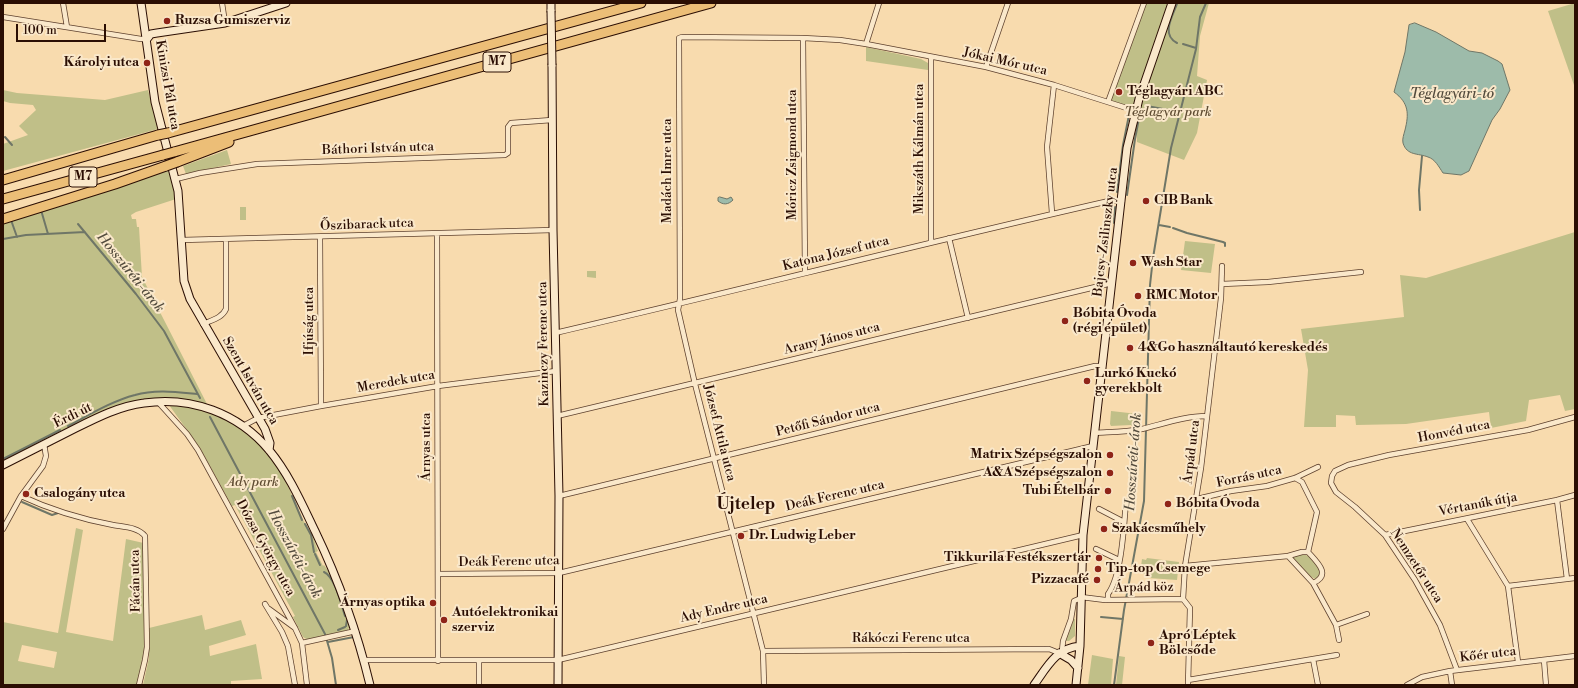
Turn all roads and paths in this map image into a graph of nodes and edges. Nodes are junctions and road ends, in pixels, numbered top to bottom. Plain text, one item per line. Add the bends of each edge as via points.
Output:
1 (63, 3) edge
2 (141, 3) edge
3 (222, 3) edge
4 (286, 3) edge
5 (551, 3) edge
6 (641, 3) edge
7 (711, 3) edge
8 (879, 3) edge
9 (1008, 3) edge
10 (1144, 3) edge
11 (1172, 3) edge
12 (3, 17) edge
13 (225, 23) junction
14 (67, 27) junction
15 (147, 38) junction
16 (679, 38) joint
17 (803, 38) junction
18 (866, 44) junction
19 (931, 57) junction
20 (986, 67) junction
21 (1054, 85) junction
22 (1108, 102) junction
23 (333, 107) junction
24 (1136, 110) junction
25 (552, 120) junction
26 (172, 166) junction
27 (4, 179) edge
28 (176, 179) junction
29 (75, 196) junction
30 (3, 199) edge
31 (1122, 201) junction
32 (1052, 213) junction
33 (3, 214) edge
34 (3, 219) edge
35 (553, 230) junction
36 (437, 234) junction
37 (320, 237) junction
38 (949, 238) junction
39 (182, 240) junction
40 (226, 240) junction
41 (931, 241) junction
42 (1222, 266) dead end
43 (1361, 272) dead end
44 (805, 273) junction
45 (1112, 284) junction
46 (1222, 284) junction
47 (679, 304) junction
48 (968, 318) junction
49 (204, 324) junction
50 (555, 333) junction
51 (1102, 366) junction
52 (556, 371) junction
53 (695, 384) junction
54 (438, 386) junction
55 (158, 401) junction
56 (321, 406) junction
57 (557, 416) junction
58 (1207, 416) junction
59 (258, 418) junction
60 (1575, 418) edge
61 (243, 426) junction
62 (1095, 433) junction
63 (44, 444) junction
64 (1093, 446) junction
65 (269, 450) junction
66 (714, 458) junction
67 (3, 465) edge
68 (1318, 467) dead end
69 (1338, 469) joint
70 (1295, 478) junction
71 (1575, 495) edge
72 (21, 496) junction
73 (559, 496) junction
74 (1197, 499) junction
75 (1557, 500) junction
76 (1126, 501) dead end
77 (1099, 509) dead end
78 (1467, 518) junction
79 (1124, 522) junction
80 (3, 529) edge
81 (733, 532) junction
82 (1083, 535) junction
83 (1385, 535) junction
84 (1096, 549) dead end
85 (1308, 552) junction
86 (1288, 556) junction
87 (1119, 560) junction
88 (1185, 566) junction
89 (438, 574) junction
90 (559, 574) junction
91 (1575, 578) edge
92 (1567, 579) junction
93 (1313, 583) junction
94 (1508, 586) junction
95 (1081, 598) junction
96 (1183, 599) junction
97 (1108, 600) junction
98 (265, 604) dead end
99 (268, 609) junction
100 (754, 613) junction
101 (1367, 614) dead end
102 (1336, 625) junction
103 (295, 628) junction
104 (356, 631) junction
105 (1339, 640) dead end
106 (302, 643) junction
107 (1080, 646) junction
108 (763, 651) junction
109 (1060, 652) junction
110 (1337, 655) dead end
111 (1575, 656) edge
112 (1313, 659) junction
113 (364, 660) junction
114 (479, 660) junction
115 (558, 660) junction
116 (1544, 660) junction
117 (438, 661) junction
118 (1518, 662) junction
119 (1078, 668) junction
120 (1457, 670) junction
121 (1450, 671) junction
122 (1188, 682) edge
123 (139, 685) edge
124 (295, 685) edge
125 (307, 685) edge
126 (370, 685) edge
127 (479, 685) edge
128 (558, 685) edge
129 (764, 685) edge
130 (1034, 685) edge
131 (1076, 685) edge
132 (1318, 685) edge
133 (1407, 685) edge
134 (1452, 685) edge
135 (1546, 685) edge

1 - 14 street
2 - 15 main road, Kinizsi Pál utca
3 - 13 street
4 - 13 main road
5 - 25 main road, Kazinczy Ferenc utca, bridge
6 - 27 highway, M7, bridge
7 - 23 highway, M7
8 - 18 street
9 - 20 street
10 - 22 street
11 - 24 main road, Bajcsy-Zsilinszky utca
12 - 14 street
13 - 15 main road via 161,32 151,34
14 - 15 street
15 - 26 main road, Kinizsi Pál utca via 155,102
16 - 17 street, Jókai Mór utca
16 - 47 street, Madách Imre utca
17 - 18 street, Jókai Mór utca
17 - 44 street, Móricz Zsigmond utca
18 - 19 street, Jókai Mór utca
19 - 20 street, Jókai Mór utca
19 - 41 street, Mikszáth Kálmán utca
20 - 21 street, Jókai Mór utca
21 - 22 street, Jókai Mór utca
21 - 32 street via 1047,147
22 - 24 street, Jókai Mór utca
23 - 26 highway via 297,122 249,135
23 - 30 highway, M7, bridge
24 - 31 main road, Bajcsy-Zsilinszky utca via 1127,148
25 - 28 street, Báthori István utca via 513,122 509,125 508,153 505,155 257,164
25 - 35 main road, Kazinczy Ferenc utca
26 - 28 main road, Szent István utca
26 - 29 highway
28 - 39 main road, Szent István utca
29 - 33 highway
29 - 34 highway
31 - 32 street, Katona József utca via 1112,200
31 - 45 main road, Bajcsy-Zsilinszky utca
32 - 38 street, Katona József utca
35 - 36 street, Őszibarack utca
35 - 50 main road, Kazinczy Ferenc utca
36 - 37 street, Őszibarack utca
36 - 54 street, Árnyas utca
37 - 40 street, Őszibarack utca
37 - 56 street, Ifjúság utca
38 - 41 street, Katona József utca
38 - 48 street
39 - 40 street, Őszibarack utca
39 - 49 main road, Szent István utca via 186,291
40 - 49 street via 226,309 224,314
41 - 44 street, Katona József utca
42 - 46 street, Árpád utca
43 - 46 street
44 - 47 street, Katona József utca
45 - 48 street, Arany János utca
45 - 51 main road, Bajcsy-Zsilinszky utca
46 - 58 street, Árpád utca
47 - 50 street, Katona József utca
47 - 53 street, József Attila utca via 678,310
48 - 53 street, Arany János utca
49 - 59 main road, Szent István utca
50 - 52 main road, Kazinczy Ferenc utca
51 - 62 main road, Bajcsy-Zsilinszky utca
51 - 66 street, Petőfi Sándor utca
52 - 54 street, Meredek utca
52 - 57 main road, Kazinczy Ferenc utca
53 - 57 street, Arany János utca
53 - 66 street, József Attila utca
54 - 56 street, Meredek utca
54 - 89 street, Árnyas utca
55 - 61 main road, Érdi út via 212,409
55 - 63 main road, Érdi út via 112,412
55 - 103 street, Dózsa György utca via 198,450
56 - 59 street, Meredek utca
57 - 73 main road, Kazinczy Ferenc utca
58 - 62 street via 1195,416 1141,429
58 - 74 street, Árpád utca
59 - 61 street, Meredek utca
59 - 65 main road, Szent István utca via 270,443
60 - 69 street, Honvéd utca via 1528,430 1390,455
61 - 65 main road, Érdi út
62 - 64 main road, Bajcsy-Zsilinszky utca
63 - 67 main road, Érdi út
63 - 72 street via 46,460
64 - 81 street, Deák Ferenc utca
64 - 82 main road, Bajcsy-Zsilinszky utca
65 - 104 main road, Szent István utca via 289,481 321,545 343,593
66 - 73 street, Petőfi Sándor utca
66 - 81 street, József Attila utca
68 - 70 street
69 - 83 street, Nemzetőr utca via 1331,480 1333,489
70 - 74 street, Forrás utca
70 - 85 street, Forrás utca via 1302,482 1317,512
71 - 75 street, Vértanúk útja
72 - 80 street
72 - 123 street, Fácán utca via 82,519 137,530 145,536 147,647
73 - 90 main road, Kazinczy Ferenc utca
74 - 88 street, Árpád utca
75 - 78 street, Vértanúk útja
75 - 92 street
76 - 79 street
77 - 79 street
78 - 83 street, Vértanúk útja
78 - 94 street
79 - 87 street
81 - 90 street, Deák Ferenc utca
81 - 100 street, József Attila utca
82 - 95 main road, Bajcsy-Zsilinszky utca
82 - 100 street, Ady Endre utca
83 - 120 street, Nemzetőr utca via 1430,606
84 - 87 street
85 - 86 street
85 - 93 street via 1323,572 1321,578
86 - 88 street
86 - 93 street
87 - 97 street
88 - 96 street, Árpád utca
89 - 90 street, Deák Ferenc utca
89 - 117 street, Árnyas utca
90 - 115 main road, Kazinczy Ferenc utca
91 - 92 street
92 - 94 street
93 - 102 street
94 - 118 street
95 - 97 street, Árpád köz
95 - 107 main road, Bajcsy-Zsilinszky utca
95 - 109 street via 1074,601
96 - 97 street, Árpád köz
96 - 122 street, Árpád utca via 1190,608
98 - 99 street, Dózsa György utca
99 - 103 street, Dózsa György utca
99 - 124 street, Dózsa György utca via 288,646
100 - 108 street, József Attila utca
100 - 115 street, Ady Endre utca
101 - 102 street
102 - 105 street
103 - 106 street, Dózsa György utca
104 - 106 street
104 - 113 main road, Szent István utca
106 - 125 street, Dózsa György utca
107 - 109 main road
107 - 119 main road, Bajcsy-Zsilinszky utca
108 - 109 street, Rákóczi Ferenc utca via 1049,649
108 - 129 street, József Attila utca
109 - 119 main road
109 - 130 main road
110 - 112 street
111 - 116 street, Kőér utca
112 - 122 street
112 - 132 street
113 - 117 street, Ady Endre utca
113 - 126 main road, Szent István utca
114 - 115 street, Ady Endre utca
114 - 117 street, Ady Endre utca
114 - 127 street
115 - 128 main road, Kazinczy Ferenc utca
116 - 118 street, Kőér utca
116 - 135 street
118 - 120 street, Kőér utca
119 - 131 main road, Bajcsy-Zsilinszky utca
120 - 121 street, Kőér utca
121 - 133 street, Kőér utca via 1422,677
121 - 134 street

